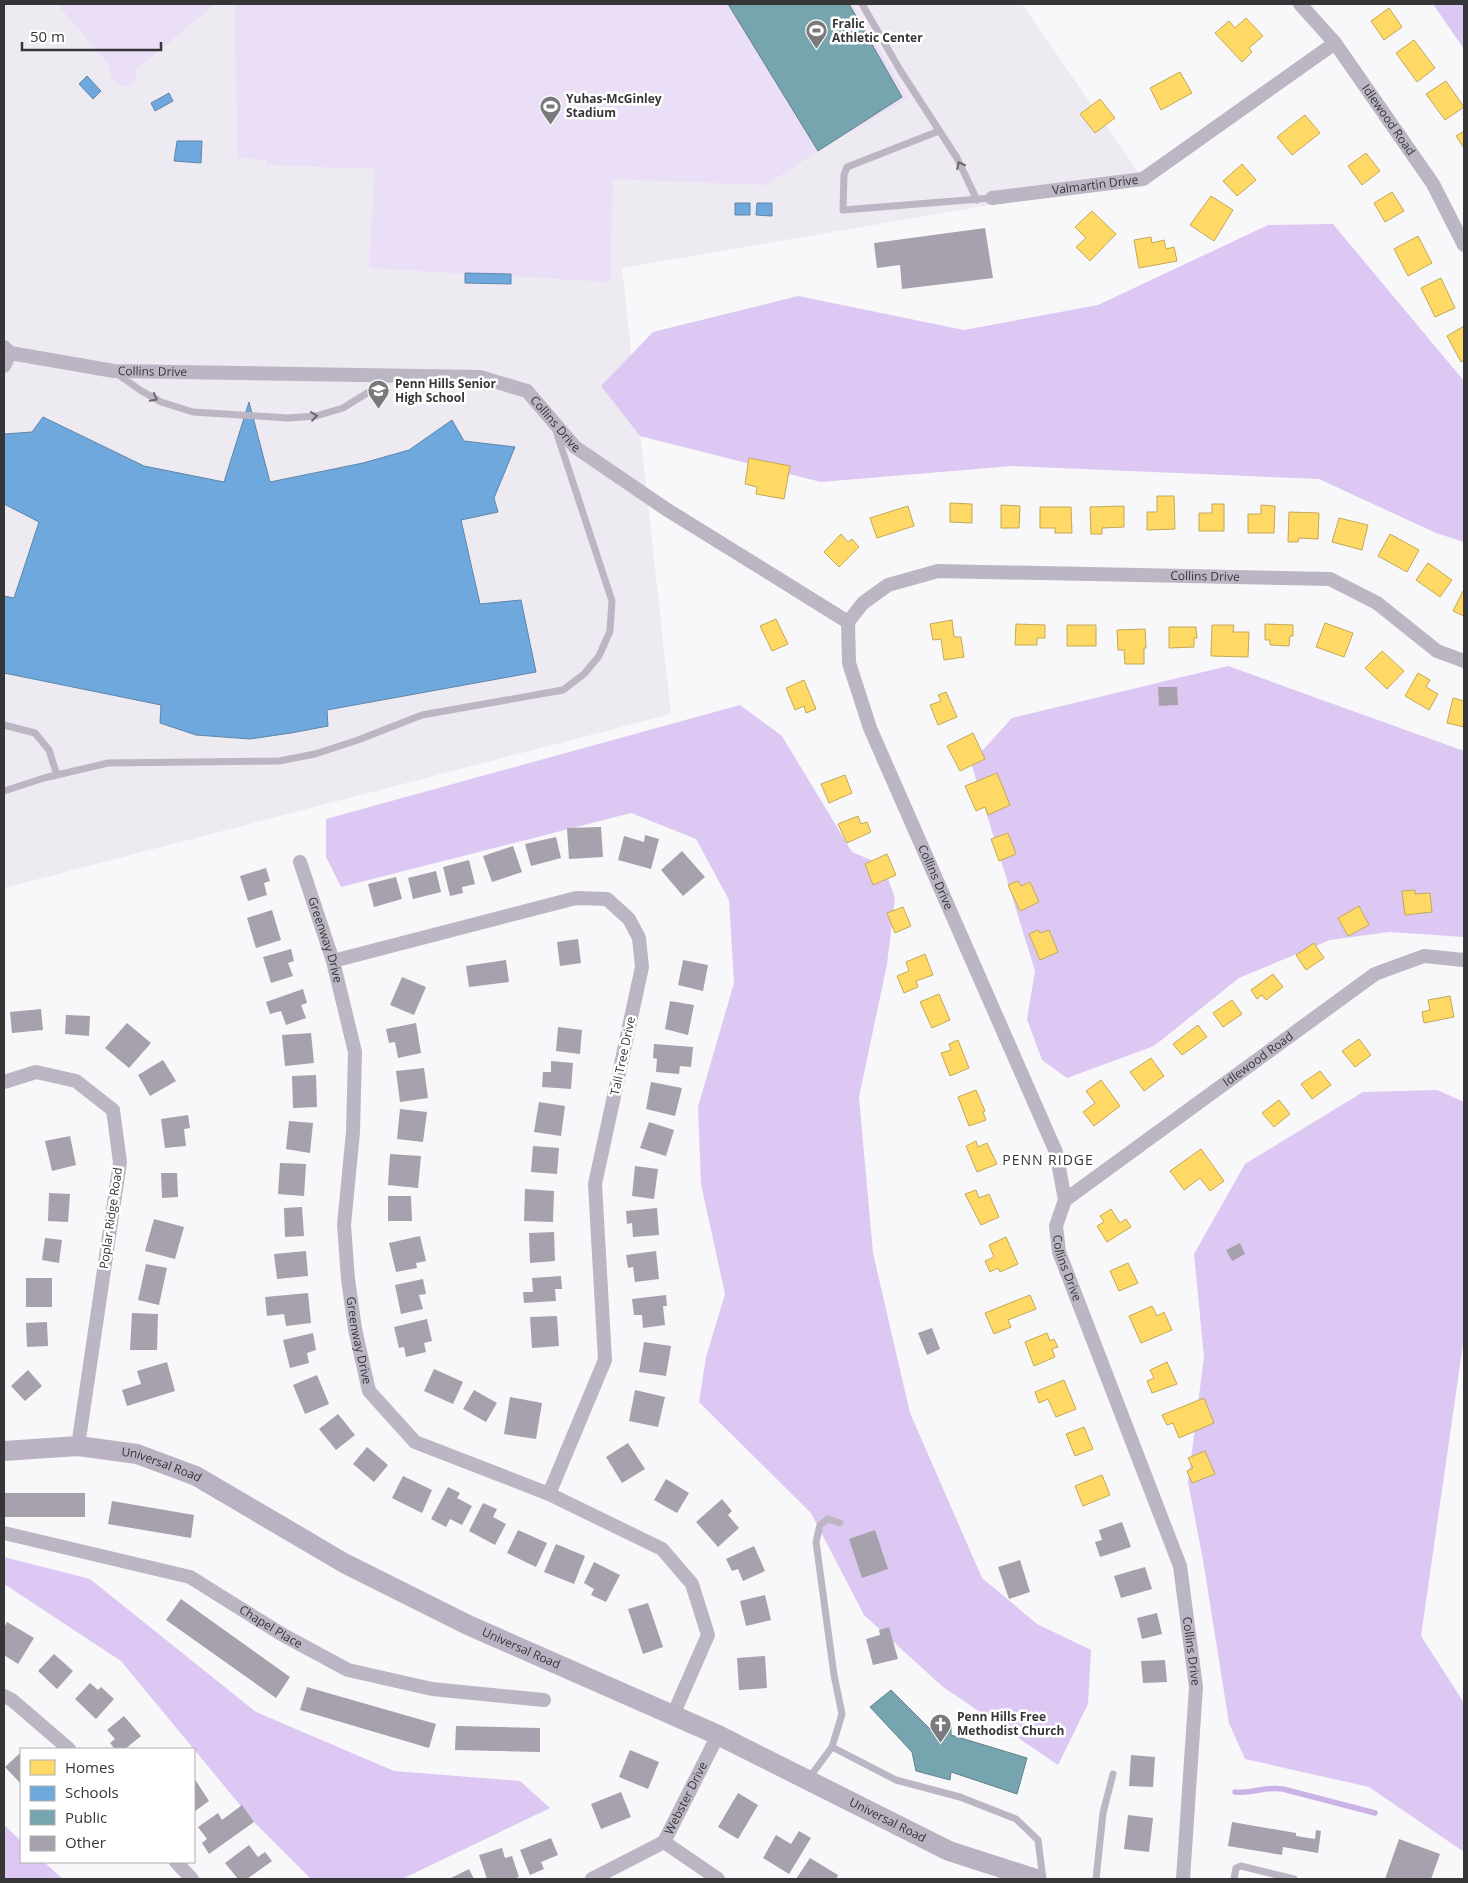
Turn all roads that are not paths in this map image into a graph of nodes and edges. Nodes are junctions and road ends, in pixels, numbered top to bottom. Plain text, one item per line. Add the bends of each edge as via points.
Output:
1 (862, 4) edge
2 (1300, 4) edge
3 (1335, 43) junction
4 (940, 132) junction
5 (992, 198) joint
6 (977, 200) junction
7 (1464, 244) edge
8 (7, 350) edge
9 (4, 366) edge
10 (114, 371) junction
11 (385, 376) junction
12 (553, 421) junction
13 (848, 622) junction
14 (1464, 661) edge
15 (4, 725) edge
16 (57, 775) junction
17 (4, 791) edge
18 (300, 862) dead end
19 (1464, 960) edge
20 (333, 961) junction
21 (4, 1082) edge
22 (1065, 1200) junction
23 (78, 1446) junction
24 (4, 1451) edge
25 (549, 1494) junction
26 (840, 1523) dead end
27 (4, 1533) edge
28 (4, 1696) edge
29 (544, 1700) dead end
30 (673, 1715) junction
31 (718, 1735) junction
32 (832, 1747) junction
33 (67, 1748) edge
34 (1112, 1774) dead end
35 (808, 1780) junction
36 (664, 1842) junction
37 (177, 1863) edge
38 (192, 1879) edge
39 (592, 1879) edge
40 (718, 1879) edge
41 (1036, 1879) edge
42 (1044, 1879) edge
43 (1096, 1879) edge
44 (1183, 1879) edge
45 (1234, 1879) edge
46 (1294, 1879) edge

1 - 4 lane
2 - 3 street, Idlewood Road
3 - 5 street, Valmartin Drive via 1143,179
3 - 7 street, Idlewood Road via 1433,184
6 -> 4 lane via 957,158
4 - 6 lane, Valmartin Drive via 847,166 843,210
5 - 6 lane, Valmartin Drive
8 - 9 street
8 - 10 street, Collins Drive
10 - 11 street, Collins Drive
10 -> 11 lane via 162,402 193,412 288,418 316,416 343,408 372,390
11 - 12 street, Collins Drive via 480,377 527,391
12 - 13 street, Collins Drive via 575,447 666,509
12 - 16 lane via 612,600 610,631 599,656 584,674 563,690 422,715 315,754 279,761 108,763
13 - 14 street, Collins Drive via 863,603 888,585 938,571 1330,579 1377,603 1437,651
13 - 22 street, Collins Drive via 849,663 870,728 1056,1152
15 - 16 lane via 35,733 49,750
16 - 17 lane
18 - 20 street, Greenway Drive
19 - 22 street, Idlewood Road via 1424,956 1375,974
20 - 25 street, Greenway Drive via 355,1052 353,1132 344,1225 355,1329 369,1391 414,1442
20 - 25 street, Tall Tree Drive via 576,898 607,899 629,919 639,938 642,967 595,1184 606,1360
21 - 23 street, Poplar Ridge Road via 36,1072 76,1081 113,1110 120,1162
22 - 44 street, Collins Drive via 1056,1226 1059,1252 1180,1566 1196,1686
23 - 24 street, Universal Road
23 - 30 street, Universal Road via 136,1454 196,1476 344,1564 468,1625
25 - 30 street, Greenway Drive via 662,1549 692,1584 708,1635
26 - 32 lane via 828,1519 820,1525 816,1542 842,1714
27 - 29 street, Chapel Place via 190,1577 283,1635 348,1670 432,1689
28 - 33 street
30 - 31 street, Universal Road
31 - 35 street, Universal Road
31 - 36 street, Webster Drive
32 - 35 lane
32 - 42 lane via 896,1780 960,1797 1016,1819 1038,1840
34 - 43 lane via 1102,1813
35 - 41 street, Universal Road via 949,1851
36 - 39 street, Webster Drive
36 - 40 street
37 - 38 street
45 - 46 lane via 1236,1868 1241,1866

